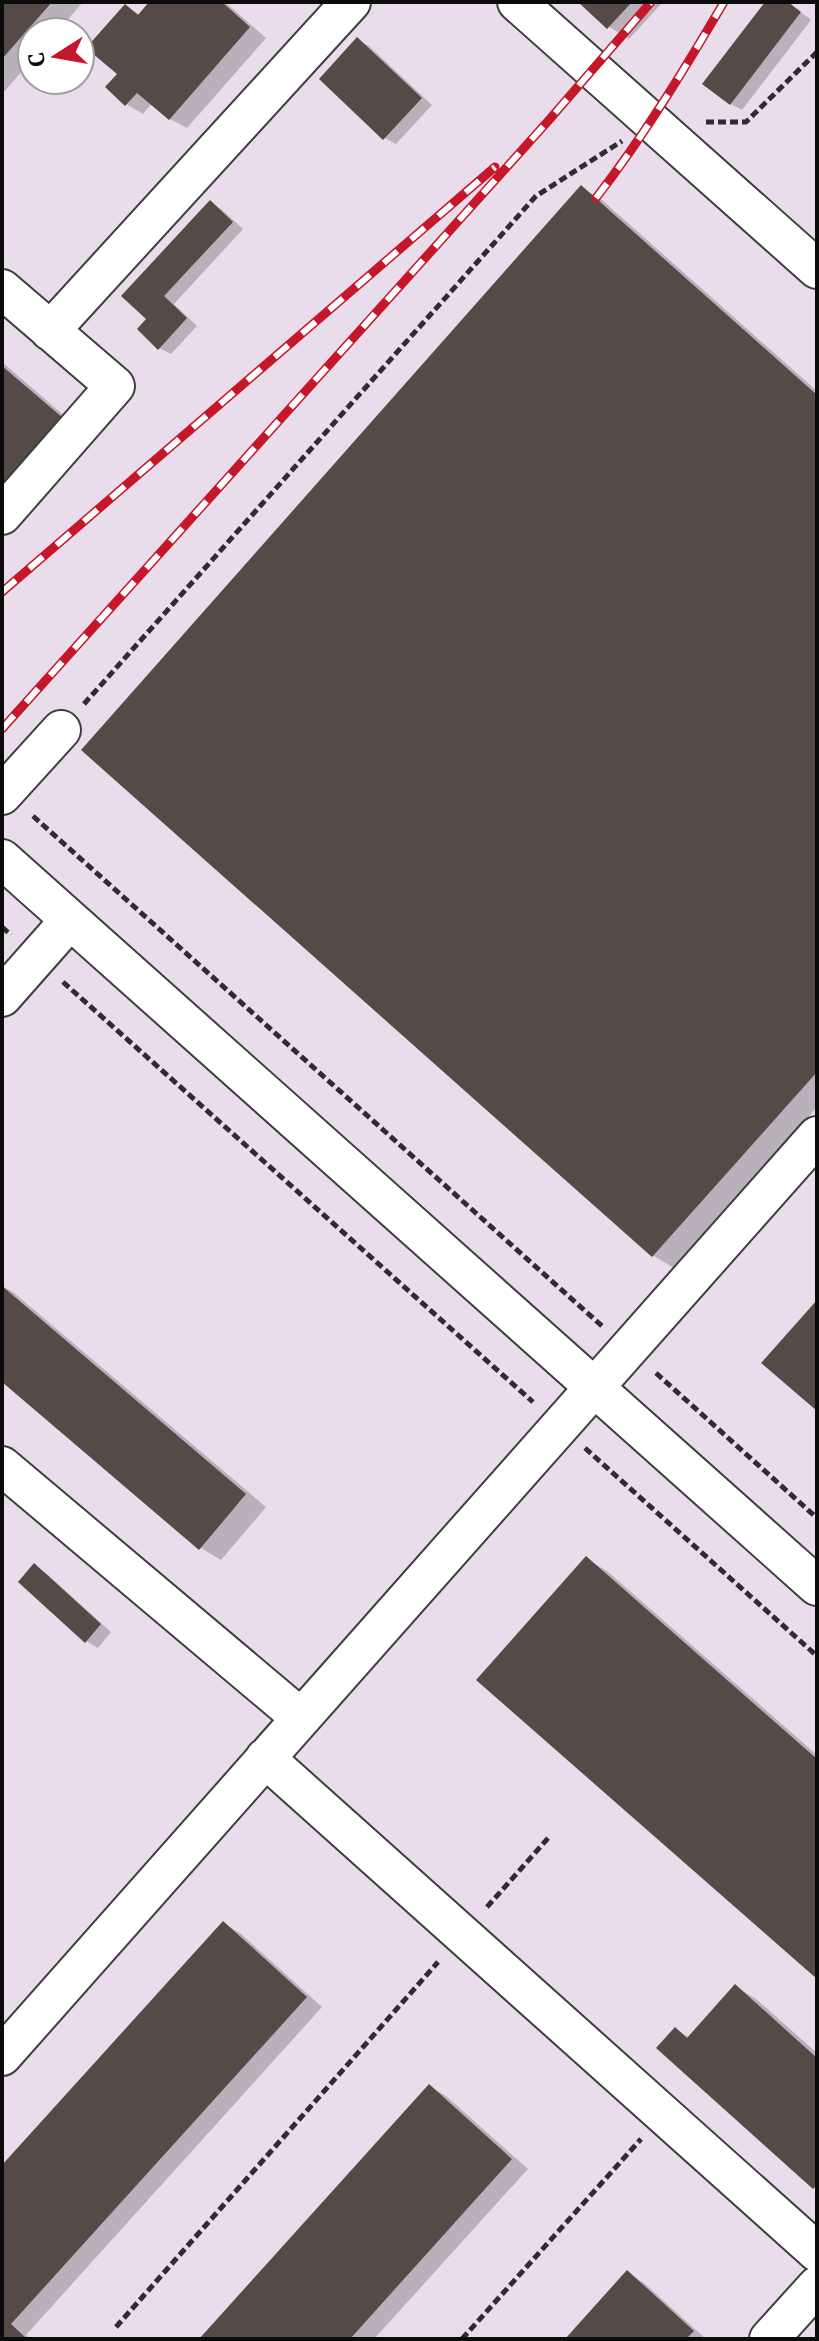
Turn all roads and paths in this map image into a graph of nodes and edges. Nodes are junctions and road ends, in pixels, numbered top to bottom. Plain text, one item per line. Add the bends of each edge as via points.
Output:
1 (351, 2) edge
2 (517, 2) edge
3 (817, 52) edge
4 (651, 122) junction
5 (817, 269) edge
6 (2, 289) edge
7 (50, 331) junction
8 (2, 515) edge
9 (61, 730) joint
10 (4, 793) edge
11 (2, 859) edge
12 (70, 920) junction
13 (2, 927) edge
14 (37, 958) junction
15 (2, 997) edge
16 (817, 1136) edge
17 (628, 1349) junction
18 (594, 1387) junction
19 (560, 1426) junction
20 (2, 1466) edge
21 (817, 1518) edge
22 (817, 1586) edge
23 (817, 1656) edge
24 (301, 1718) junction
25 (265, 1758) junction
26 (550, 1836) dead end
27 (463, 1935) junction
28 (2, 2056) edge
29 (663, 2114) junction
30 (817, 2252) edge
31 (817, 2286) edge
32 (116, 2327) dead end
33 (462, 2339) edge
34 (769, 2339) edge

1 - 7 lane
2 - 4 lane
3 - 4 path via 746,122
4 - 5 lane
4 - 9 path via 536,196
6 - 7 lane
7 - 8 lane via 115,386
9 - 10 lane
10 - 17 path
11 - 12 lane
12 - 14 lane
12 - 18 lane
13 - 14 path
14 - 15 lane
14 - 19 path
16 - 17 lane
17 - 18 lane
17 - 21 path
18 - 19 lane
18 - 22 lane
19 - 23 path
19 - 24 lane
20 - 24 lane
24 - 25 lane
25 - 27 lane
25 - 28 lane
26 - 27 path
27 - 29 lane
27 - 32 path
29 - 30 lane
29 - 33 path
31 - 34 lane

